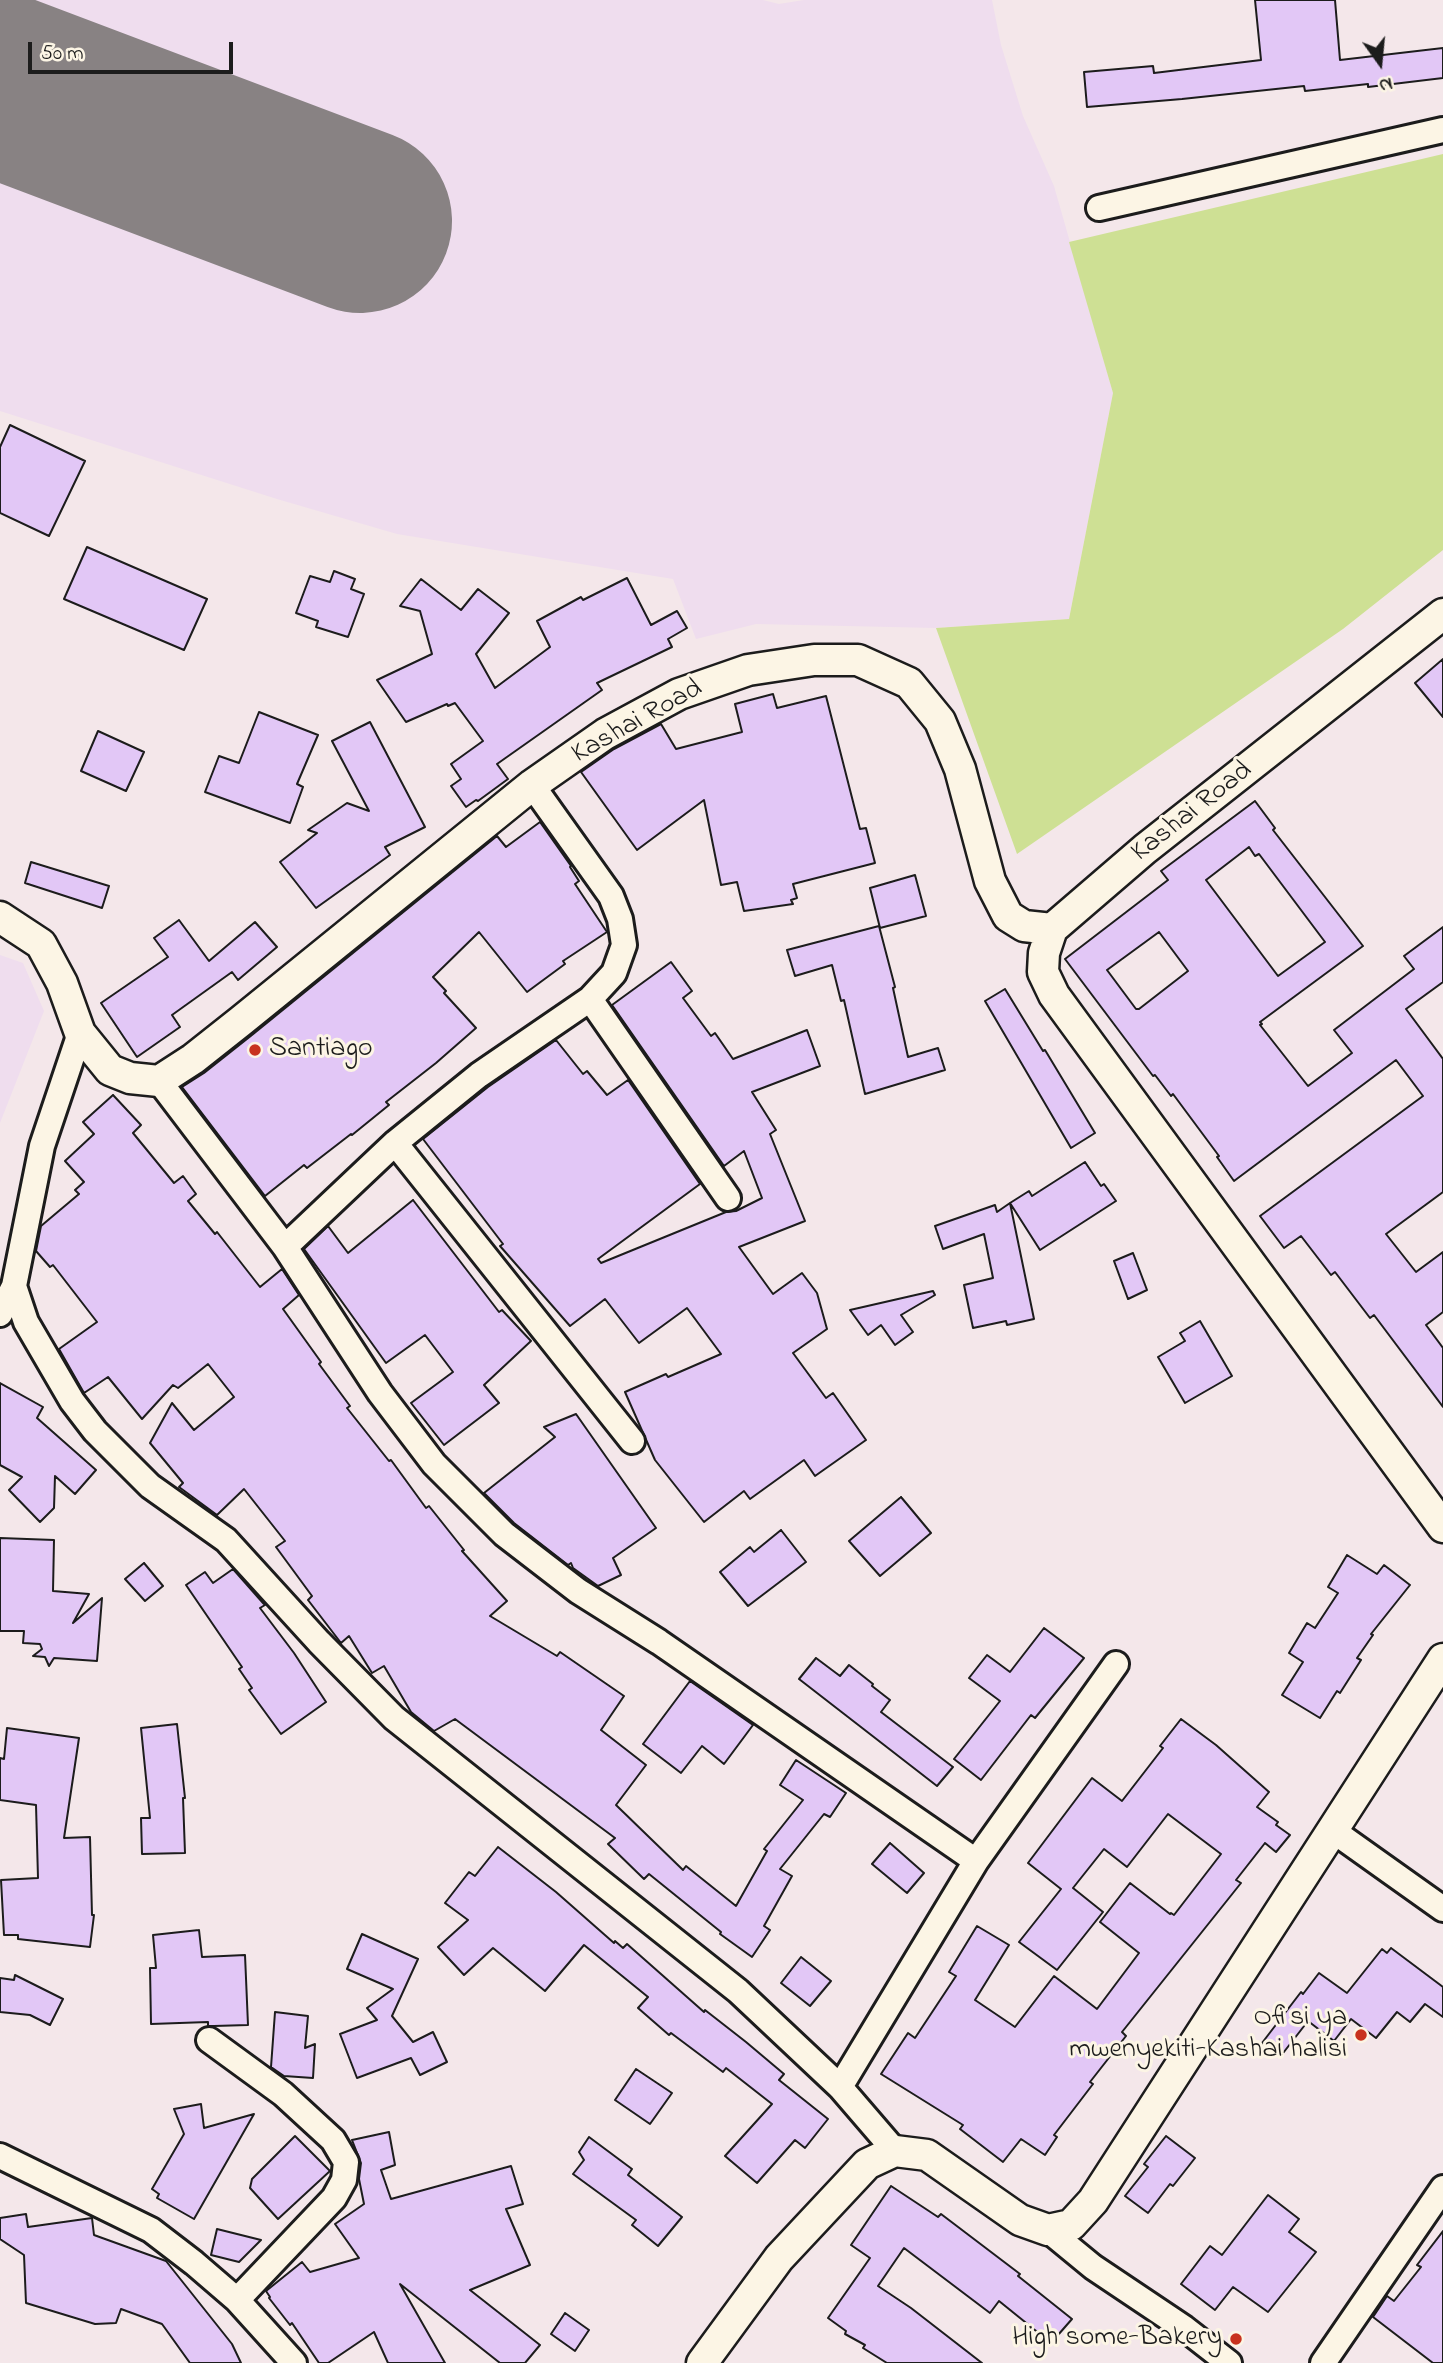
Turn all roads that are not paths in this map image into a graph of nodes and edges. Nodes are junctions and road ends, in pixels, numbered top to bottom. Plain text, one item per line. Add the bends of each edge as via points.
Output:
1 (1443, 130) edge
2 (1099, 208) dead end
3 (1443, 614) edge
4 (532, 785) junction
5 (0, 917) edge
6 (1052, 929) junction
7 (590, 999) junction
8 (80, 1033) junction
9 (159, 1081) junction
10 (394, 1143) junction
11 (728, 1198) dead end
12 (285, 1247) junction
13 (14, 1286) junction
14 (0, 1314) edge
15 (632, 1441) dead end
16 (1443, 1527) edge
17 (1443, 1659) edge
18 (1116, 1664) dead end
19 (1332, 1830) junction
20 (976, 1861) junction
21 (1443, 1909) edge
22 (209, 2040) dead end
23 (840, 2087) junction
24 (895, 2151) junction
25 (0, 2156) edge
26 (1443, 2188) edge
27 (1048, 2230) junction
28 (237, 2300) junction
29 (1333, 2360) edge
30 (294, 2363) edge
31 (702, 2363) edge
32 (1229, 2363) edge

1 - 2 street
3 - 6 street, Kashai Road via 1144,849
4 - 6 street, Kashai Road via 606,734 679,694 748,670 814,660 858,660 909,682 940,722 960,769 990,881 1008,916 1024,926
4 - 7 street via 611,896 620,919 624,944 614,973
4 - 9 street, Kashai Road via 213,1044
5 - 8 street via 41,944 62,983
6 - 16 street via 1043,972 1054,995
7 - 10 street via 479,1075
7 - 11 street
8 - 9 street via 110,1070
8 - 13 street via 42,1146
9 - 12 street
10 - 12 street
10 - 15 street
12 - 20 street via 387,1403 434,1464 504,1534 578,1591
13 - 14 street
13 - 23 street via 26,1322 72,1401 150,1486 226,1540 394,1718 738,1991
17 - 19 street
18 - 20 street
19 - 21 street
19 - 27 street via 1093,2201 1071,2225
20 - 23 street
22 - 28 street via 283,2094 333,2140 346,2162 344,2180 334,2198
23 - 24 street
24 - 27 street via 927,2155 1020,2220
24 - 31 street via 867,2164 779,2258
25 - 28 street via 151,2230
26 - 29 street
27 - 32 street
28 - 30 street

